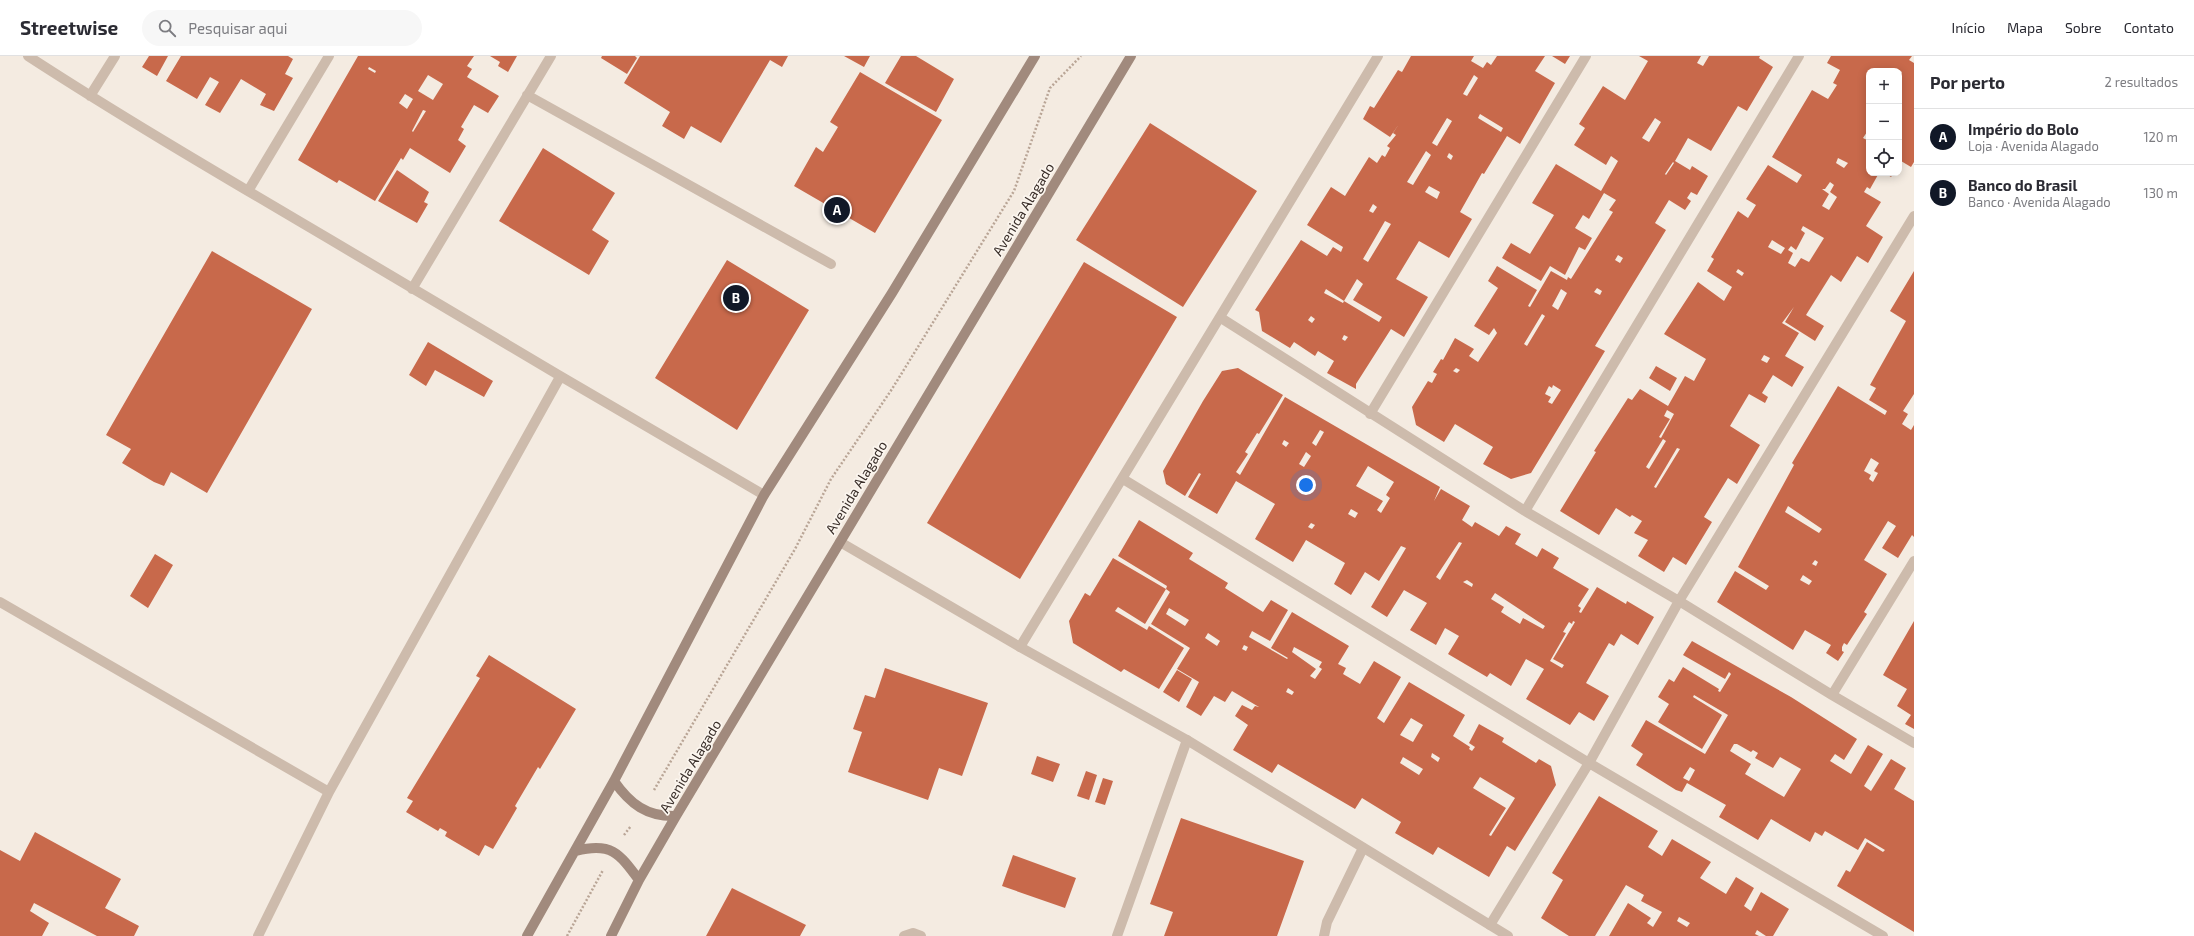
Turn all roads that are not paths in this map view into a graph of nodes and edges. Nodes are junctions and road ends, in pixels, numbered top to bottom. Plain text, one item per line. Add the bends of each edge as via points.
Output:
1 (28, 56) edge
2 (115, 56) edge
3 (329, 56) edge
4 (551, 56) edge
5 (1035, 56) edge
6 (1131, 56) edge
7 (1378, 56) edge
8 (1586, 56) edge
9 (1799, 56) edge
10 (90, 96) junction
11 (527, 96) junction
12 (248, 191) junction
13 (1914, 216) edge
14 (831, 264) dead end
15 (412, 289) junction
16 (1221, 318) junction
17 (560, 377) junction
18 (1370, 414) junction
19 (1122, 479) junction
20 (764, 495) junction
21 (1525, 511) junction
22 (840, 542) junction
23 (1914, 560) edge
24 (1679, 601) junction
25 (0, 602) edge
26 (1020, 647) junction
27 (1832, 695) junction
28 (1187, 740) junction
29 (1914, 743) edge
30 (1589, 763) junction
31 (614, 781) junction
32 (329, 792) junction
33 (676, 816) junction
34 (1363, 848) junction
35 (576, 851) junction
36 (639, 880) junction
37 (1490, 925) junction
38 (258, 936) edge
39 (528, 936) edge
40 (611, 936) edge
41 (904, 936) edge
42 (921, 936) edge
43 (1117, 936) edge
44 (1324, 936) edge
45 (1508, 936) edge
46 (1883, 936) edge

1 - 10 street
2 - 10 street
3 - 12 street
4 - 11 street
5 - 20 main road via 892,293
6 - 22 main road, Avenida Alagado
7 - 16 street
8 - 18 street
9 - 21 street
10 - 12 street
11 - 14 street
11 - 15 street
12 - 15 street
13 - 24 street
15 - 17 street
16 - 18 street
16 - 19 street
17 - 20 street
17 - 32 street
18 - 21 street
19 - 26 street
19 - 30 street
20 - 31 main road
21 - 24 street
22 - 26 street
22 - 33 main road, Avenida Alagado
23 - 27 street
24 - 27 street
24 - 30 street
25 - 32 street
26 - 28 street
27 - 29 street
28 - 34 street
28 - 43 street
30 - 37 street
30 - 46 street
31 - 33 main road via 624,796 642,810 654,815
31 - 35 main road
32 - 38 street
33 - 36 main road, Avenida Alagado
34 - 37 street
34 - 44 street via 1327,922
35 - 36 main road via 594,846 613,851
35 - 39 main road
36 - 40 main road, Avenida Alagado
37 - 45 street
41 - 42 street via 913,933

